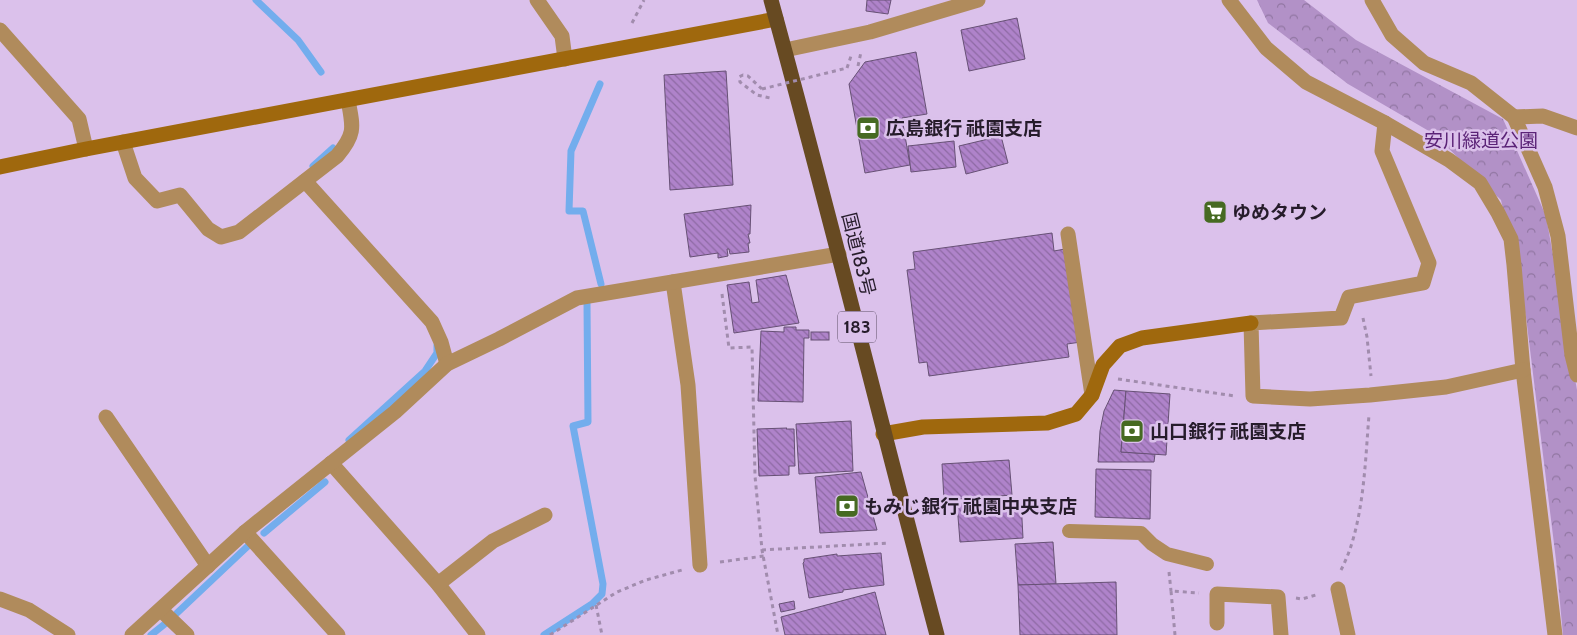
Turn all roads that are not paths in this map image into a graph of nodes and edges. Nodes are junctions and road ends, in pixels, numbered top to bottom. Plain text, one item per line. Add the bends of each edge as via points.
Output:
1 (537, 0) edge
2 (771, 0) edge
3 (978, 0) edge
4 (1230, 0) edge
5 (1372, 0) edge
6 (776, 19) junction
7 (0, 30) edge
8 (785, 50) junction
9 (565, 59) junction
10 (348, 100) junction
11 (1514, 117) junction
12 (1385, 123) junction
13 (1577, 128) edge
14 (123, 142) junction
15 (86, 149) junction
16 (0, 167) edge
17 (305, 181) junction
18 (1068, 234) dead end
19 (839, 254) junction
20 (673, 282) junction
21 (1251, 323) junction
22 (447, 364) junction
23 (1523, 370) junction
24 (1577, 375) edge
25 (1092, 395) junction
26 (106, 417) dead end
27 (883, 434) junction
28 (332, 463) junction
29 (545, 515) dead end
30 (1069, 531) dead end
31 (245, 532) junction
32 (1208, 564) dead end
33 (700, 565) road end
34 (208, 566) junction
35 (438, 584) junction
36 (1334, 584) road end
37 (0, 599) edge
38 (161, 610) junction
39 (1217, 623) dead end
40 (68, 635) edge
41 (132, 635) edge
42 (188, 635) edge
43 (338, 635) edge
44 (478, 635) edge
45 (937, 635) edge
46 (1281, 635) edge
47 (1348, 635) edge
48 (1555, 635) edge

1 - 9 street via 562,36
2 - 6 highway, 国道183号 / 183
3 - 8 street via 870,32
4 - 12 street via 1266,48 1306,82
5 - 11 street via 1392,35 1424,63 1471,83
6 - 8 highway, 国道183号 / 183
6 - 9 street
7 - 15 street via 79,119
8 - 19 highway, 国道183号 / 183
9 - 10 street
10 - 14 street
10 - 17 street via 352,126 349,143
11 - 13 street via 1543,116
11 - 24 street via 1545,186 1558,236
12 - 21 street via 1382,151 1429,263 1423,283 1349,297 1341,318
12 - 23 street via 1449,160 1480,183 1498,213 1512,248
14 - 15 street
14 - 17 street via 135,178 158,201 180,195 208,229 221,238 239,232
15 - 16 street
17 - 22 street via 432,322
18 - 25 street
19 - 20 street
19 - 27 highway, 国道183号 / 183
20 - 22 street via 577,298
20 - 33 street via 688,385
21 - 23 street via 1253,396 1310,399 1370,395 1446,386
21 - 25 street via 1142,338 1120,346 1103,365
22 - 28 street
23 - 48 street
25 - 27 street via 1076,414 1047,423 923,427
26 - 34 street
27 - 45 highway, 国道183号 / 183
28 - 31 street
28 - 35 street
29 - 35 street via 493,540
30 - 32 lane via 1141,533 1167,554
31 - 34 street
31 - 43 street
34 - 38 street
35 - 44 street
36 - 47 street
37 - 40 street via 29,610
38 - 41 street
38 - 42 street
39 - 46 street via 1217,594 1278,597

